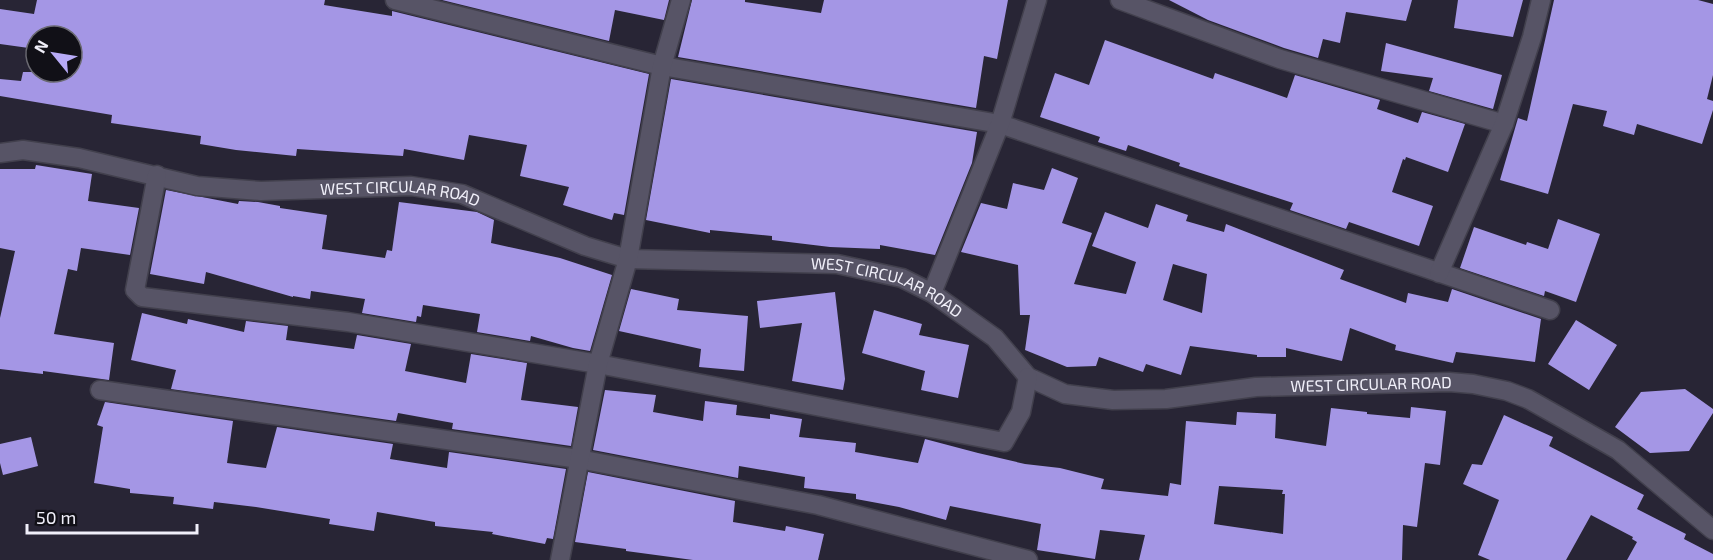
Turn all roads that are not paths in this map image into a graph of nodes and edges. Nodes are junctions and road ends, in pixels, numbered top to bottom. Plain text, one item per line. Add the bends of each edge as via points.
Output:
1 (395, 0) edge
2 (681, 0) edge
3 (1038, 0) edge
4 (1120, 0) edge
5 (1541, 0) edge
6 (662, 66) junction
7 (1000, 124) junction
8 (1504, 124) junction
9 (0, 153) edge
10 (157, 175) junction
11 (628, 259) junction
12 (1439, 273) junction
13 (932, 294) junction
14 (1550, 310) dead end
15 (598, 364) junction
16 (1028, 377) junction
17 (100, 390) dead end
18 (579, 459) junction
19 (1713, 530) edge
20 (560, 560) edge
21 (1028, 560) edge

1 - 6 street
2 - 6 street
3 - 7 street
4 - 8 street via 1280,59
5 - 8 street
6 - 7 street
6 - 11 street
7 - 12 street
7 - 13 street
8 - 12 street
9 - 10 street, WEST CIRCULAR ROAD via 24,150
10 - 11 street, WEST CIRCULAR ROAD via 197,186 261,191 411,186 462,194 585,246
10 - 15 street via 135,290 142,297 348,322
11 - 13 street, WEST CIRCULAR ROAD via 837,264 902,278
11 - 15 street
12 - 14 street
13 - 16 street, WEST CIRCULAR ROAD via 995,338
15 - 16 street via 1004,442 1022,412
15 - 18 street
16 - 19 street, WEST CIRCULAR ROAD via 1065,394 1113,400 1166,399 1256,387 1391,383 1449,382 1507,391 1618,450
17 - 18 street
18 - 20 street
18 - 21 street via 818,505

